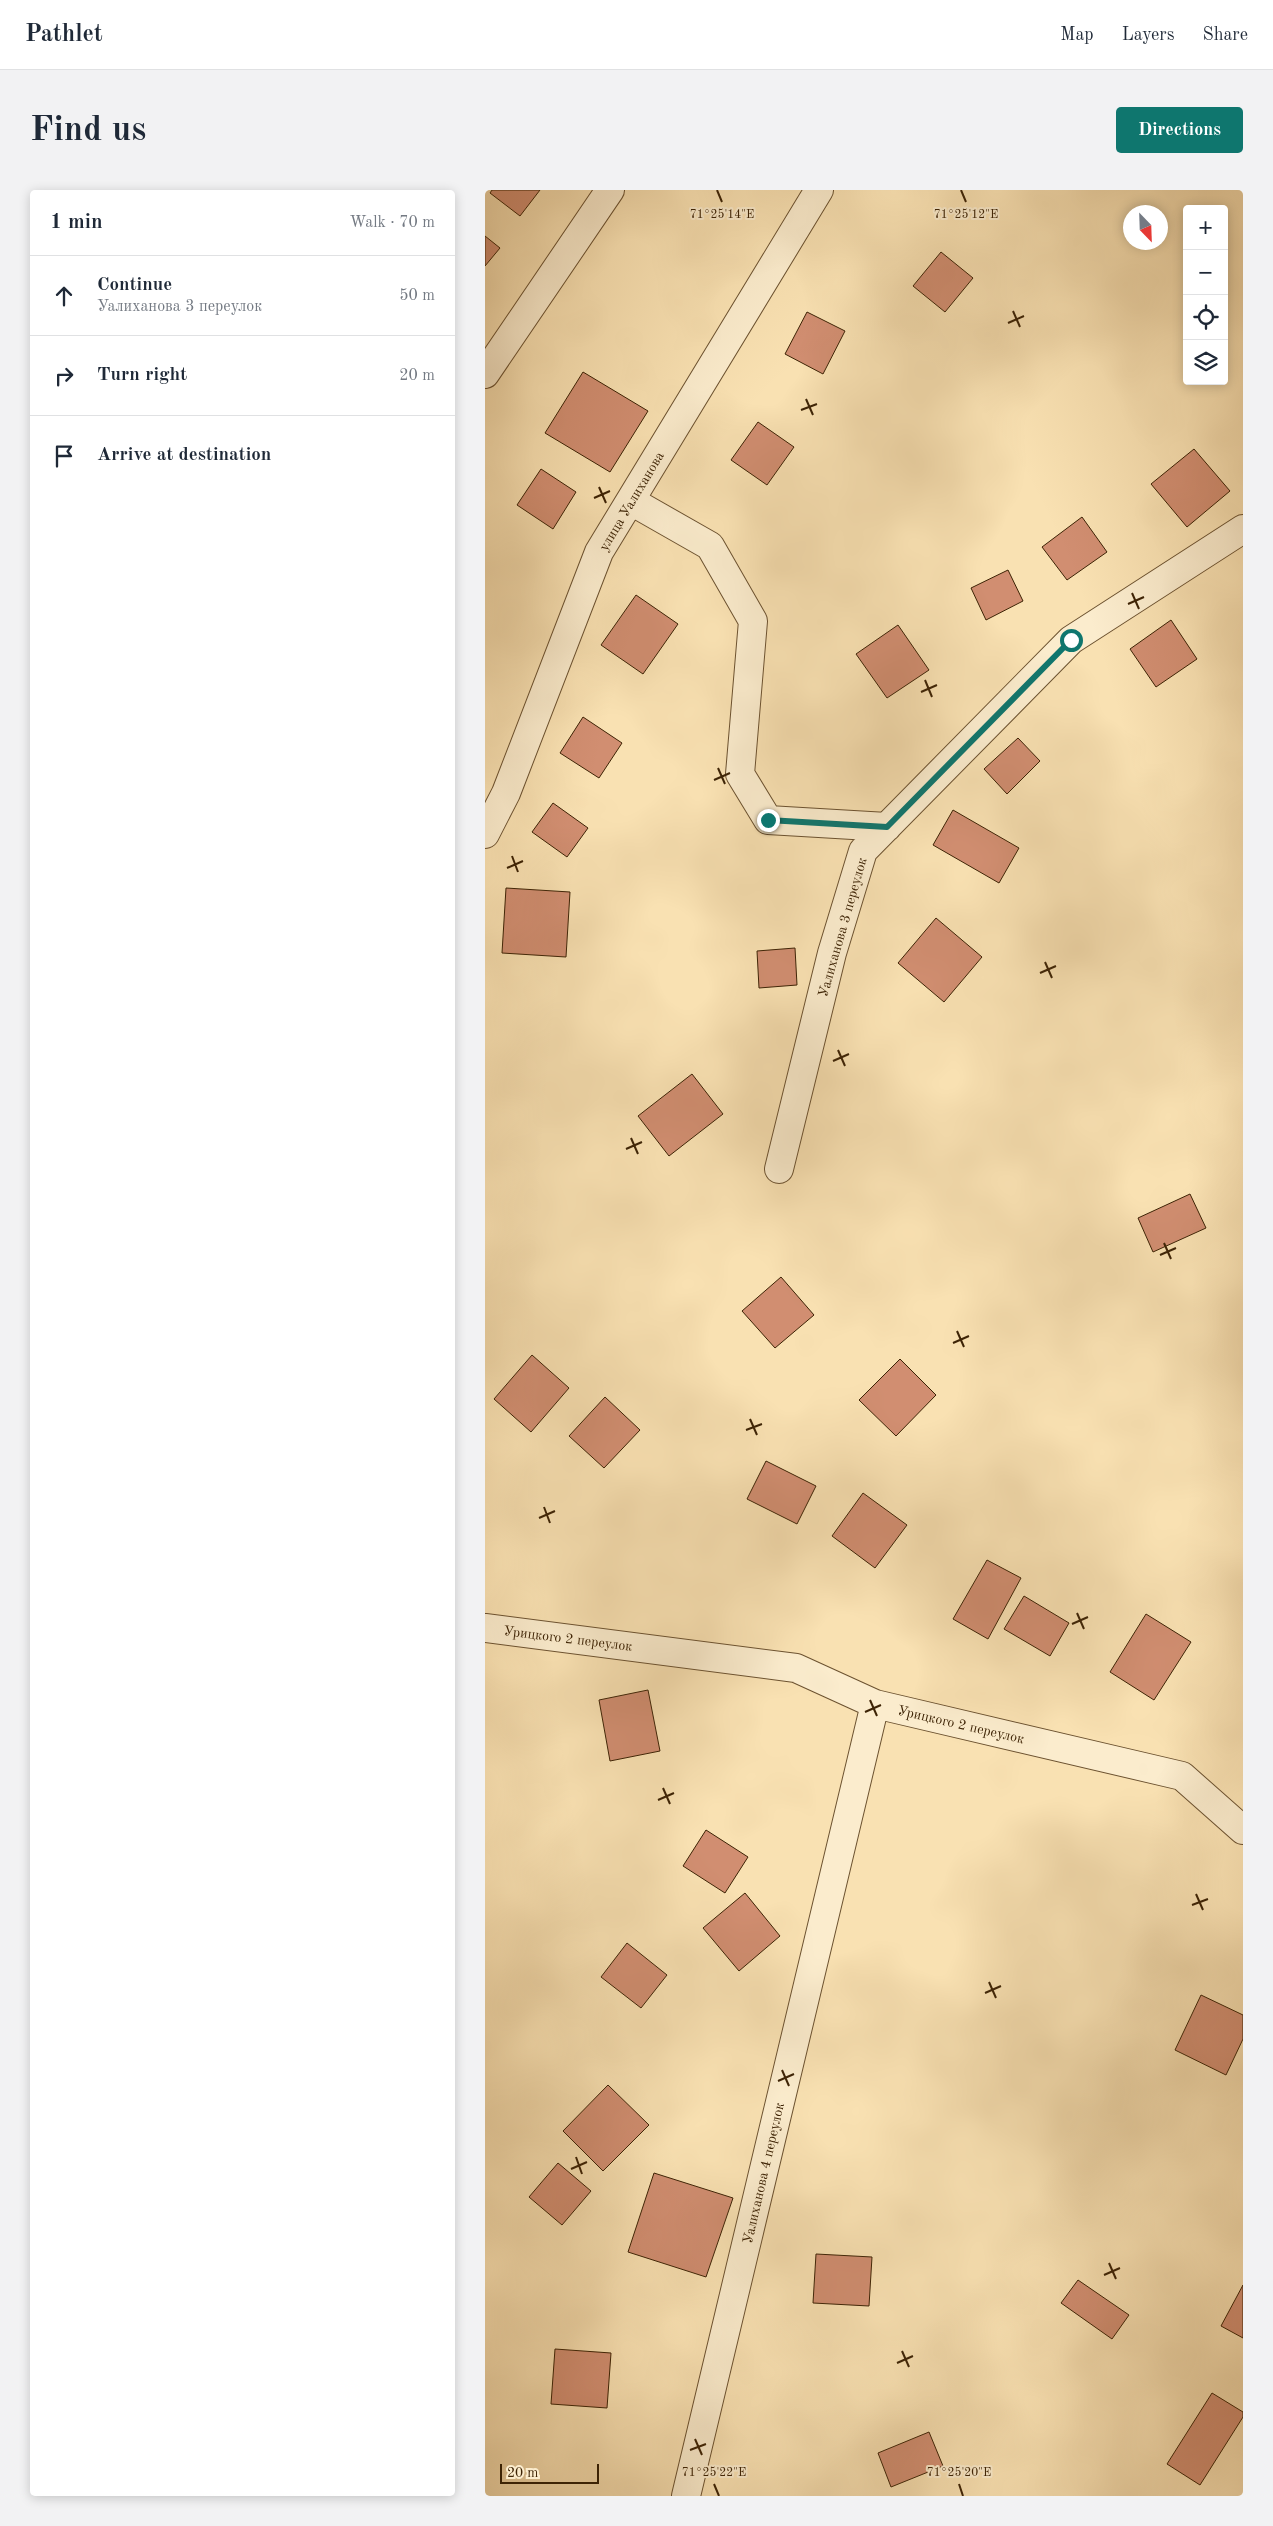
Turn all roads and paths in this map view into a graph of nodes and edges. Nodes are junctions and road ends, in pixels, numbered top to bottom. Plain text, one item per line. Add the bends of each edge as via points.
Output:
1 (610, 190) edge
2 (819, 190) edge
3 (485, 374) edge
4 (631, 501) junction
5 (1243, 529) edge
6 (887, 827) junction
7 (485, 834) edge
8 (779, 1169) dead end
9 (485, 1628) edge
10 (875, 1704) junction
11 (1243, 1830) edge
12 (686, 2496) edge

1 - 3 street
2 - 4 street, улица Уалиханова
4 - 6 street via 710,546 753,621 740,774 768,820
4 - 7 street, улица Уалиханова via 599,552 506,793
5 - 6 street, Уалиханова 3 переулок via 1071,640
6 - 8 street, Уалиханова 3 переулок via 863,851 832,953
9 - 10 street, Урицкого 2 переулок via 796,1668
10 - 11 street, Урицкого 2 переулок via 1182,1776
10 - 12 street, Уалиханова 4 переулок

